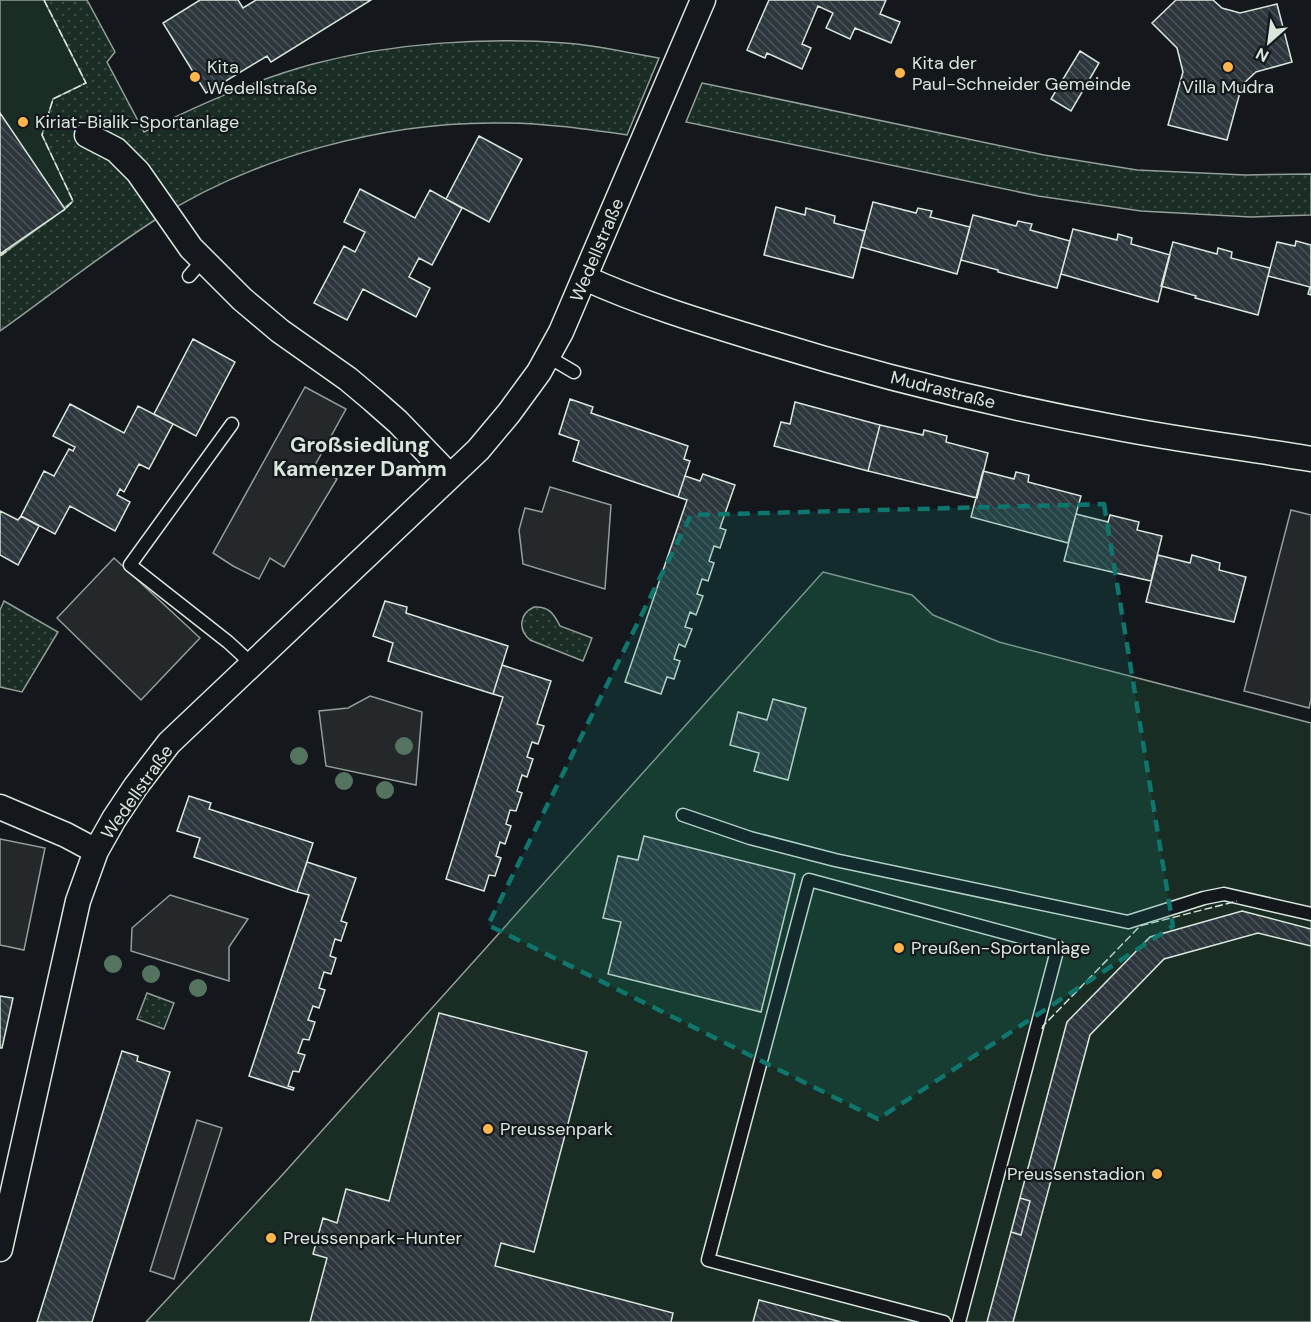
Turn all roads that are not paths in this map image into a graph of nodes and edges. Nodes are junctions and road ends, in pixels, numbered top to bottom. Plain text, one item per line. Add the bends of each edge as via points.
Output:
1 (703, 0) edge
2 (87, 135) dead end
3 (585, 278) junction
4 (547, 356) junction
5 (574, 372) dead end
6 (232, 424) dead end
7 (1311, 459) edge
8 (450, 476) junction
9 (252, 664) junction
10 (0, 807) edge
11 (683, 815) dead end
12 (96, 851) junction
13 (1311, 914) edge
14 (0, 1249) edge
15 (944, 1322) edge
16 (959, 1322) edge

1 - 3 street, Wedellstraße
2 - 8 street via 116,150 138,172 196,268 348,379 398,422
3 - 4 street, Wedellstraße
3 - 7 street, Mudrastraße via 713,325 904,381 1115,428
4 - 5 lane
4 - 8 street, Wedellstraße via 509,413
6 - 9 lane via 130,565
8 - 9 street, Wedellstraße
9 - 12 street, Wedellstraße via 169,743 136,786
10 - 12 street
11 - 13 lane via 750,838 835,860 1128,922 1224,894
12 - 14 street, Wedellstraße via 73,919
15 - 16 lane via 708,1260 809,879 1058,947

